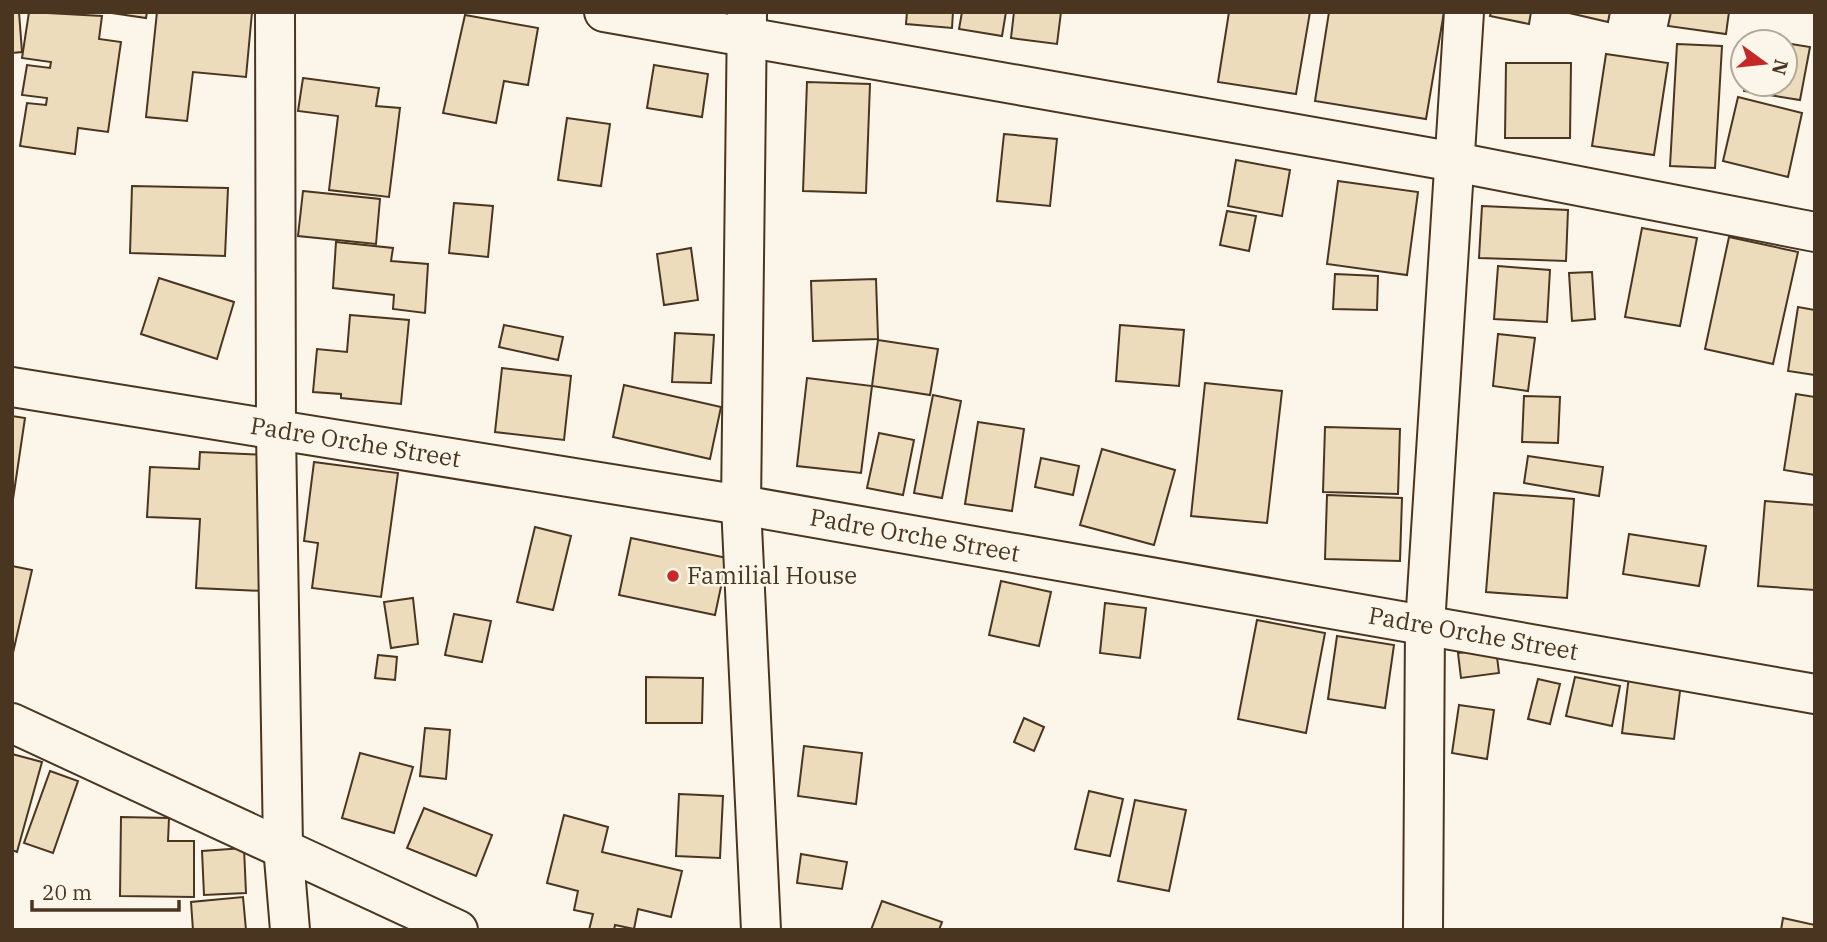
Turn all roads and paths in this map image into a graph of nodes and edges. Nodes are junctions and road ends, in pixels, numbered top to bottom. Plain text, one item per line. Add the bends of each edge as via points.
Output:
1 (275, 12) edge
2 (604, 12) edge
3 (1464, 12) edge
4 (747, 25) edge
5 (1455, 162) junction
6 (1815, 232) edge
7 (12, 387) edge
8 (276, 432) junction
9 (741, 505) junction
10 (1425, 625) junction
11 (1815, 694) edge
12 (12, 723) edge
13 (283, 846) junction
14 (289, 930) edge
15 (458, 930) edge
16 (761, 930) edge
17 (1423, 930) edge

1 - 8 street
2 - 4 street
3 - 5 street
4 - 5 street
4 - 9 street
5 - 6 street
5 - 10 street
7 - 8 street, Padre Orche Street
8 - 9 street, Padre Orche Street
8 - 13 street
9 - 10 street, Padre Orche Street
9 - 16 street
10 - 11 street, Padre Orche Street
10 - 17 street
12 - 13 street
13 - 14 street
13 - 15 street

